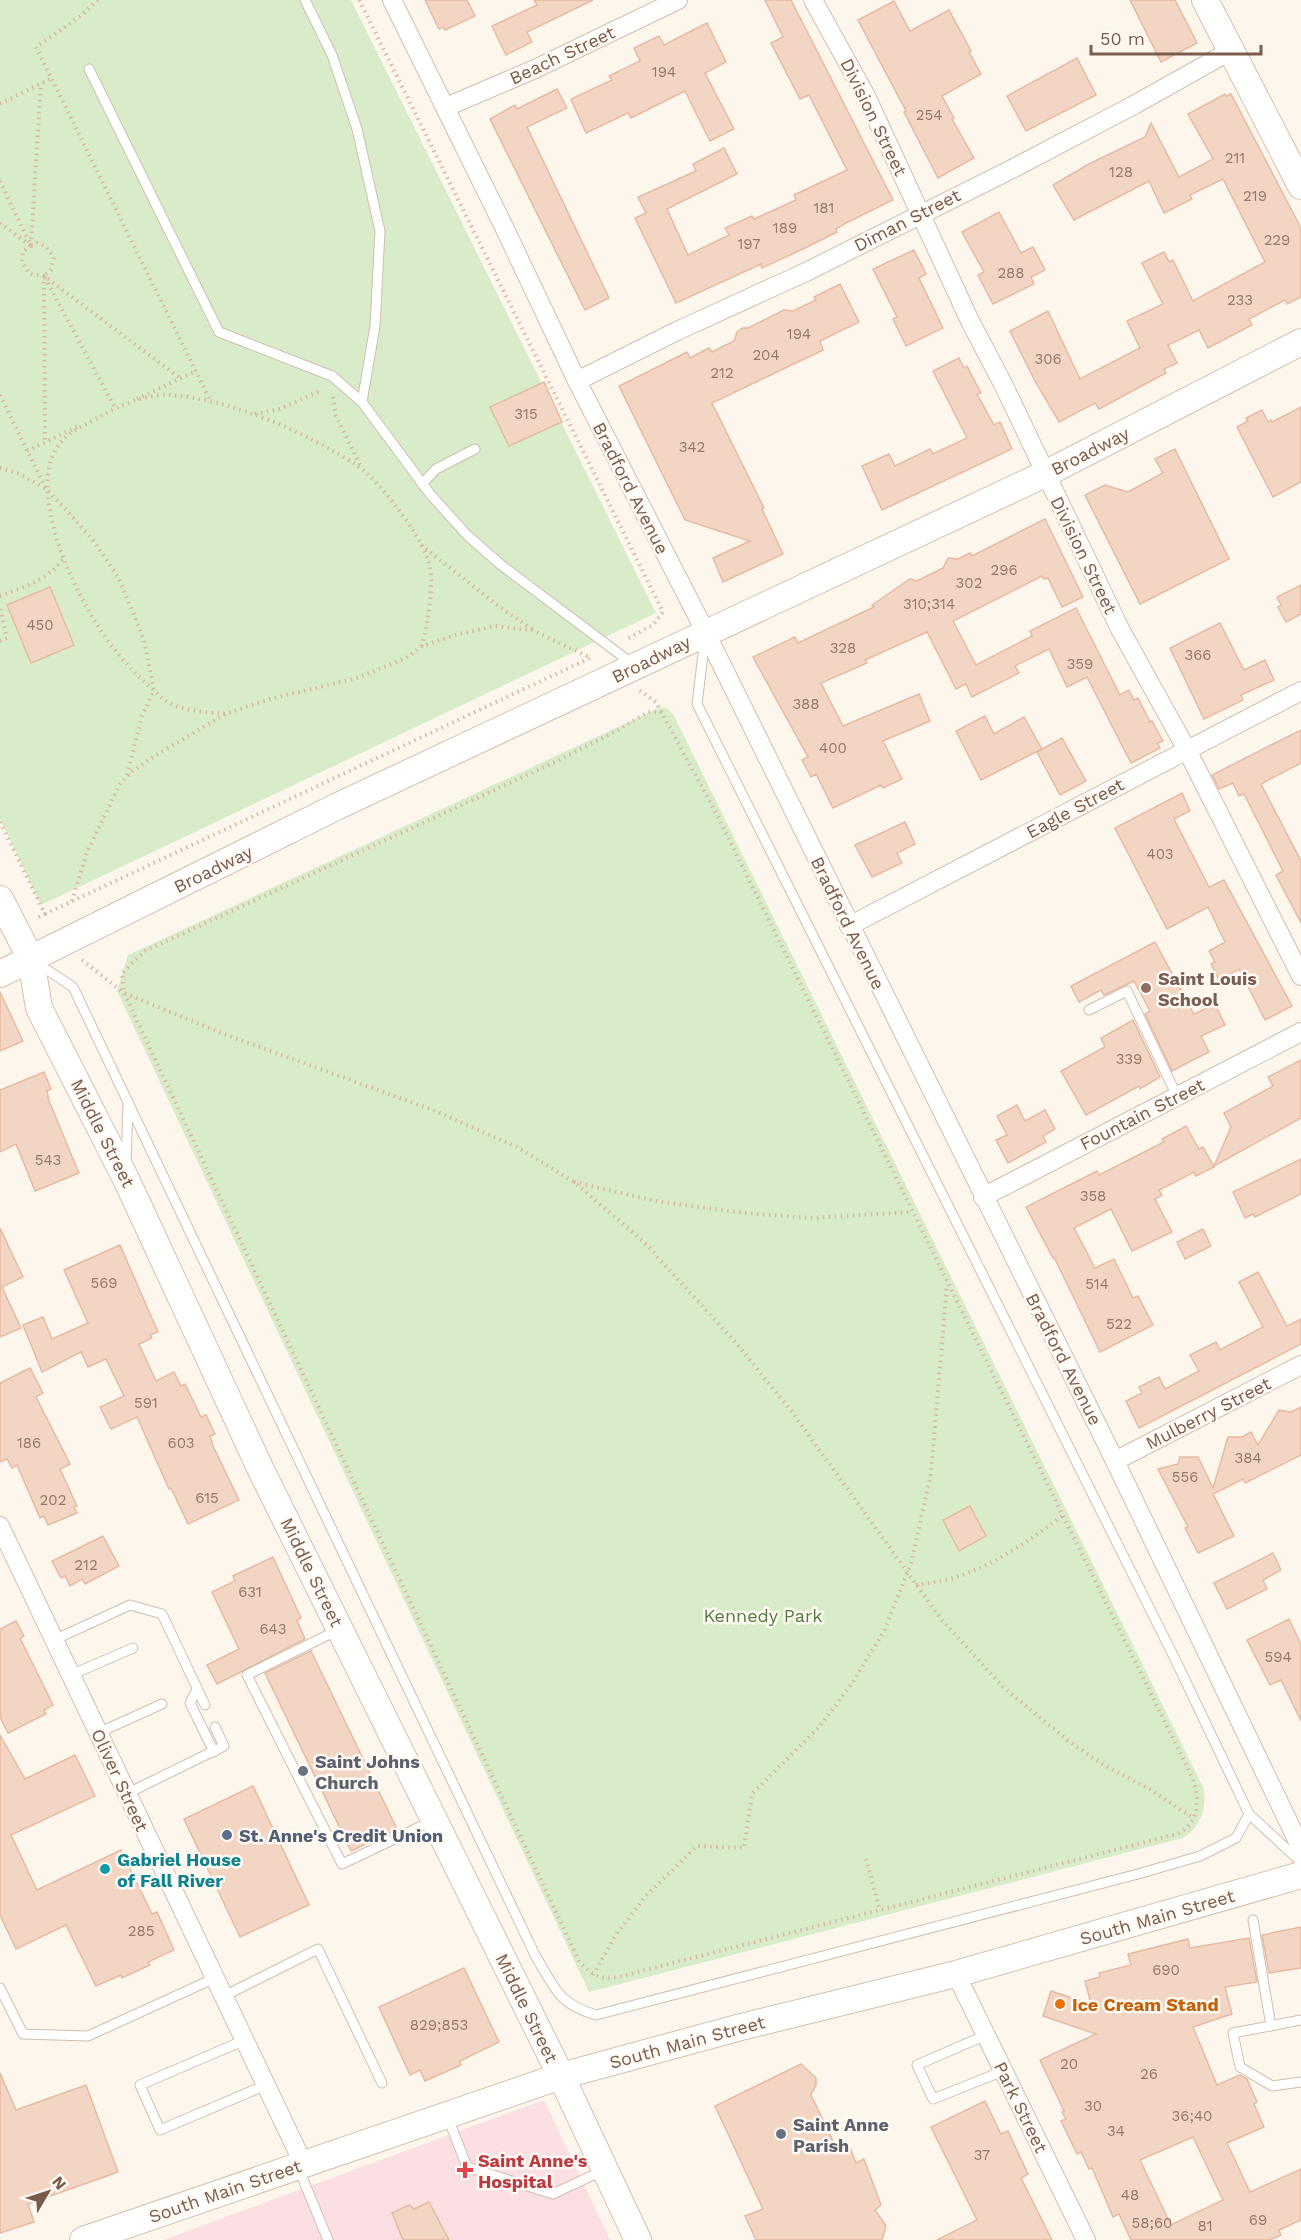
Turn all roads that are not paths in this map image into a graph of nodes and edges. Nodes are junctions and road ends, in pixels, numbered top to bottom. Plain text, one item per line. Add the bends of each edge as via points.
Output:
1 (306, 0) edge
2 (392, 0) edge
3 (678, 0) edge
4 (813, 0) edge
5 (1205, 0) edge
6 (1232, 50) junction
7 (89, 69) dead end
8 (446, 107) junction
9 (1301, 186) edge
10 (920, 213) junction
11 (1301, 342) edge
12 (577, 381) junction
13 (362, 402) junction
14 (475, 449) dead end
15 (1045, 474) junction
16 (422, 484) junction
17 (706, 633) junction
18 (627, 671) junction
19 (1301, 691) edge
20 (1188, 750) junction
21 (0, 899) edge
22 (849, 926) junction
23 (31, 959) junction
24 (0, 974) edge
25 (1301, 976) edge
26 (1089, 1010) dead end
27 (1301, 1032) edge
28 (1177, 1096) junction
29 (128, 1103) junction
30 (126, 1179) junction
31 (983, 1197) junction
32 (1301, 1365) edge
33 (1115, 1461) junction
34 (0, 1526) edge
35 (340, 1629) junction
36 (54, 1640) junction
37 (133, 1648) dead end
38 (71, 1675) junction
39 (197, 1689) junction
40 (162, 1704) dead end
41 (205, 1705) dead end
42 (215, 1727) dead end
43 (98, 1732) junction
44 (214, 1752) junction
45 (126, 1794) junction
46 (1249, 1814) junction
47 (434, 1819) junction
48 (1301, 1848) edge
49 (1301, 1862) edge
50 (1301, 1875) edge
51 (1254, 1920) dead end
52 (956, 1974) junction
53 (215, 1978) junction
54 (0, 1988) edge
55 (224, 1996) junction
56 (1301, 2020) edge
57 (1271, 2026) junction
58 (986, 2035) junction
59 (245, 2040) junction
60 (1004, 2071) junction
61 (561, 2076) junction
62 (1301, 2082) edge
63 (382, 2083) dead end
64 (266, 2085) junction
65 (447, 2116) junction
66 (300, 2164) junction
67 (605, 2170) junction
68 (83, 2240) edge
69 (328, 2240) edge
70 (638, 2240) edge
71 (1086, 2240) edge

1 - 13 lane via 332,55 357,129 380,231 375,326
2 - 8 street, Bradford Avenue
3 - 8 street, Beach Street
4 - 10 street, Division Street via 866,96
5 - 6 main road
6 - 9 main road
6 - 10 street, Diman Street via 1010,170
7 - 13 lane via 219,332 333,376
8 - 12 street, Bradford Avenue
10 - 12 street, Diman Street
10 - 15 street, Division Street
11 - 15 main road, Broadway
12 - 17 street, Bradford Avenue
13 - 16 lane
14 - 16 lane via 436,468
15 - 17 main road, Broadway
15 - 20 street, Division Street via 1120,629
16 - 18 lane via 467,535 500,564 612,647
17 - 18 main road, Broadway
17 - 22 street, Bradford Avenue
17 - 46 lane via 697,704
18 - 23 main road, Broadway via 338,806
19 - 20 street, Eagle Street
20 - 22 street, Eagle Street
20 - 25 street, Division Street
21 - 23 main road, Middle Street
22 - 31 street, Bradford Avenue
23 - 24 main road, Broadway
23 - 29 lane via 73,987
23 - 30 main road, Middle Street via 39,1008
26 - 28 lane via 1127,991
27 - 28 street, Fountain Street
28 - 31 street, Fountain Street
29 - 30 lane
29 - 46 lane via 536,1957 563,2000 576,2009 596,2015 1159,1868 1200,1856 1236,1838
30 - 35 main road, Middle Street via 261,1470
31 - 33 street, Bradford Avenue
32 - 33 street, Mulberry Street
33 - 48 street, Bradford Avenue
34 - 36 street, Oliver Street
35 - 47 main road, Middle Street
35 - 47 lane via 247,1675 342,1864
36 - 38 street, Oliver Street
36 - 39 lane via 130,1605 162,1614
37 - 38 lane
38 - 43 street, Oliver Street
39 - 41 lane
39 - 44 lane via 190,1703
40 - 43 lane
42 - 44 lane via 224,1746
43 - 45 street, Oliver Street
44 - 45 lane
45 - 53 street, Oliver Street
46 - 49 lane
47 - 61 main road, Middle Street
50 - 52 main road, South Main Street
51 - 57 lane
52 - 58 street, Park Street
52 - 61 main road, South Main Street
53 - 54 lane via 88,2036 23,2034
53 - 55 street, Oliver Street
55 - 59 street, Oliver Street
55 - 63 lane via 318,1949
56 - 57 lane
57 - 62 lane via 1233,2033 1240,2067 1272,2086
58 - 60 street, Park Street
58 - 60 lane via 917,2065 933,2099
59 - 64 street, Oliver Street
59 - 64 lane via 140,2085 160,2130
60 - 71 street, Park Street
61 - 65 main road, South Main Street
61 - 67 main road, Middle Street
64 - 66 street, Oliver Street
65 - 66 main road, South Main Street
65 - 67 lane via 467,2167 554,2194
66 - 68 main road, South Main Street
66 - 69 lane
67 - 70 main road, Middle Street

